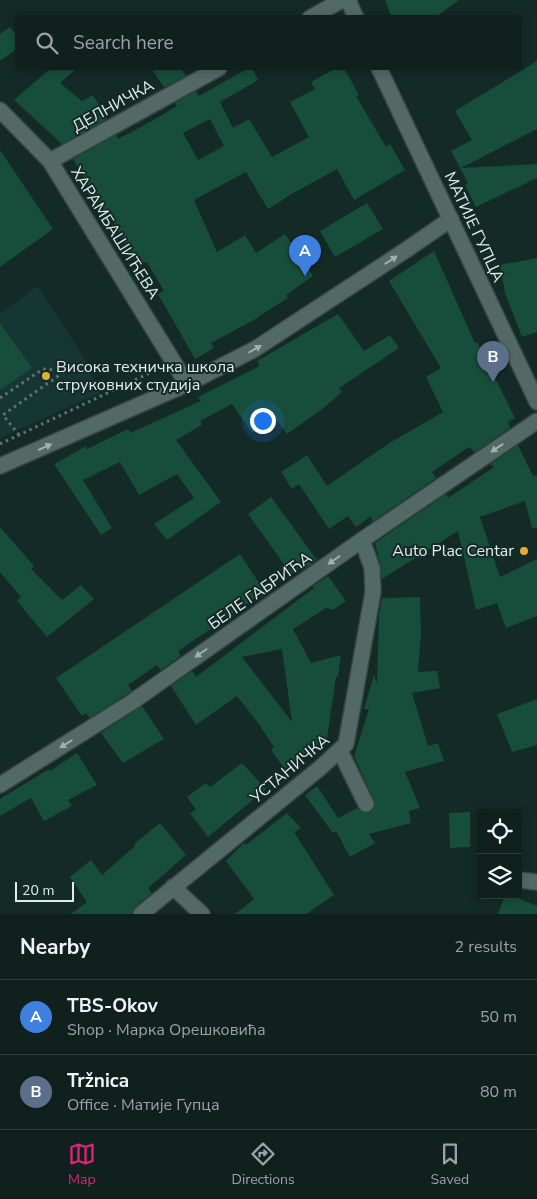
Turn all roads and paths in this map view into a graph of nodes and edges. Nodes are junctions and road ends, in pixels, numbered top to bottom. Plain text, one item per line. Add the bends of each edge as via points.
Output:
1 (342, 0) edge
2 (348, 0) edge
3 (315, 15) edge
4 (355, 15) edge
5 (215, 70) edge
6 (381, 70) edge
7 (0, 110) edge
8 (50, 160) junction
9 (451, 218) junction
10 (174, 362) junction
11 (187, 384) junction
12 (0, 398) edge
13 (537, 402) edge
14 (2, 416) edge
15 (537, 421) edge
16 (19, 435) junction
17 (0, 444) edge
18 (0, 466) edge
19 (362, 540) junction
20 (340, 751) junction
21 (0, 785) edge
22 (366, 804) dead end
23 (522, 880) edge
24 (537, 882) edge
25 (174, 887) junction
26 (141, 914) edge
27 (202, 914) edge

1 - 3 street
2 - 4 street
5 - 8 street, ДЕЛНИЧКА
6 - 9 street, МАТИЈЕ ГУПЦА
7 - 8 street, ХАРАМБАШИЋЕВА
8 - 10 street, ХАРАМБАШИЋЕВА
11 -> 9 street via 256,349
9 - 13 street, МАТИЈЕ ГУПЦА
10 - 11 street, ХАРАМБАШИЋЕВА
10 - 16 path
18 -> 11 street
12 - 14 path via 43,368 66,371
14 - 16 path
15 -> 19 street, БЕЛЕ ГАБРИЋА
16 - 17 path
19 - 20 street, УСТАНИЧКА via 372,568 373,592 346,744
19 -> 21 street, БЕЛЕ ГАБРИЋА via 132,702
20 - 22 street
20 - 25 street, УСТАНИЧКА
23 - 24 street
25 - 26 street, УСТАНИЧКА
25 - 27 street

